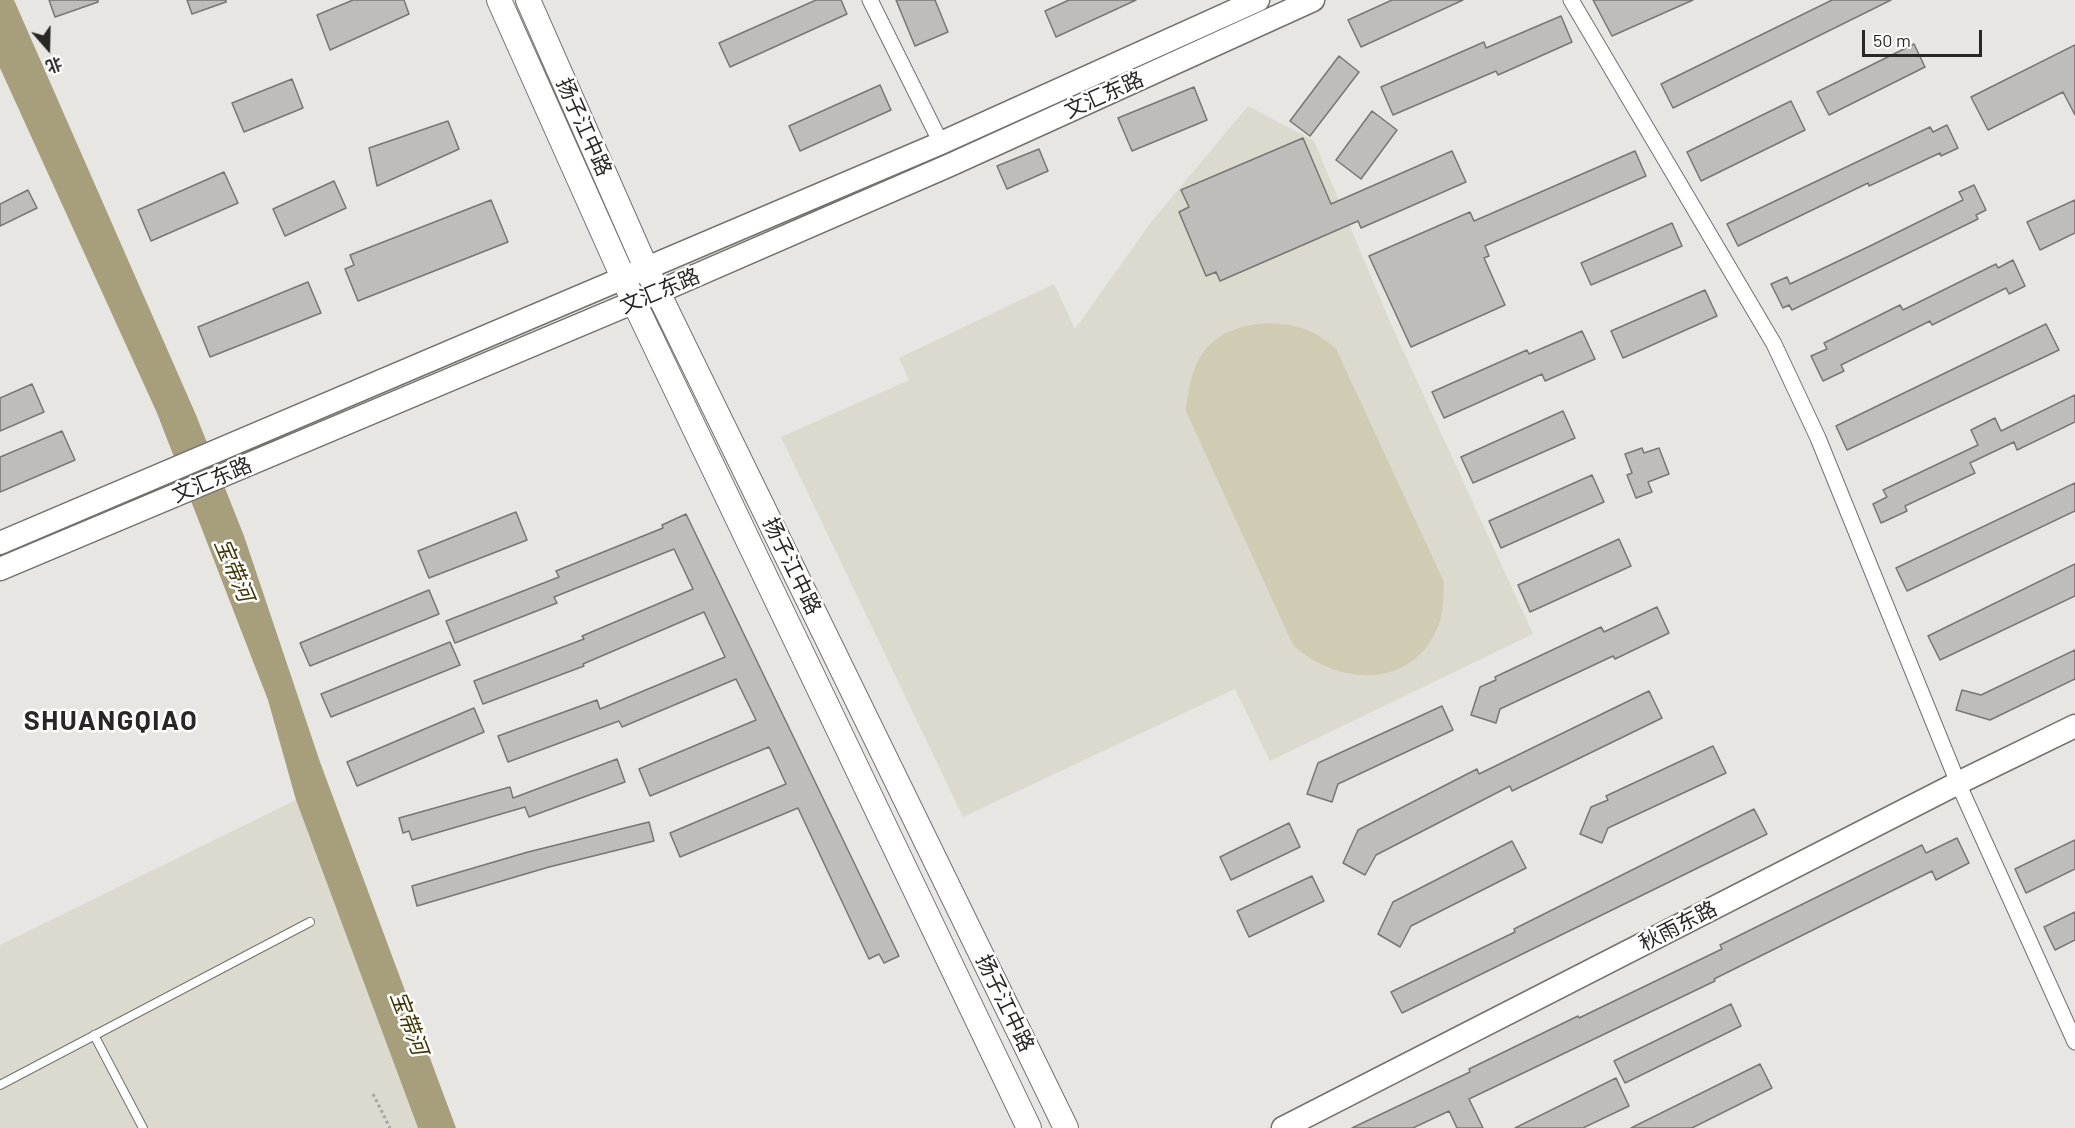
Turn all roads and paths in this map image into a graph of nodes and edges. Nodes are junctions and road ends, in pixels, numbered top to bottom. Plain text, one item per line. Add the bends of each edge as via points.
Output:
1 (499, 0) edge
2 (528, 0) edge
3 (870, 0) edge
4 (1257, 0) edge
5 (1313, 0) edge
6 (1571, 0) edge
7 (941, 143) junction
8 (647, 270) junction
9 (623, 279) junction
10 (658, 292) junction
11 (634, 302) junction
12 (0, 543) edge
13 (0, 569) edge
14 (2075, 726) edge
15 (1958, 783) junction
16 (310, 922) dead end
17 (94, 1035) junction
18 (2075, 1042) edge
19 (0, 1085) edge
20 (373, 1094) dead end
21 (143, 1128) edge
22 (390, 1128) edge
23 (1029, 1128) edge
24 (1066, 1128) edge
25 (1283, 1128) edge

1 - 9 main road, 扬子江中路
2 - 8 main road, 扬子江中路
3 - 7 street
4 - 7 main road, 文汇东路
5 - 10 main road, 文汇东路
6 - 15 street via 1774,344 1818,438
7 - 8 main road, 文汇东路
8 - 9 main road, 文汇东路
8 - 10 main road, 扬子江中路
9 - 11 main road, 扬子江中路
9 - 12 main road, 文汇东路
10 - 11 main road, 文汇东路
10 - 24 main road, 扬子江中路
11 - 13 main road, 文汇东路
11 - 23 main road, 扬子江中路
14 - 15 main road, 秋雨东路
15 - 18 street
15 - 25 main road, 秋雨东路
16 - 17 lane
17 - 19 lane
17 - 21 lane
20 - 22 path

